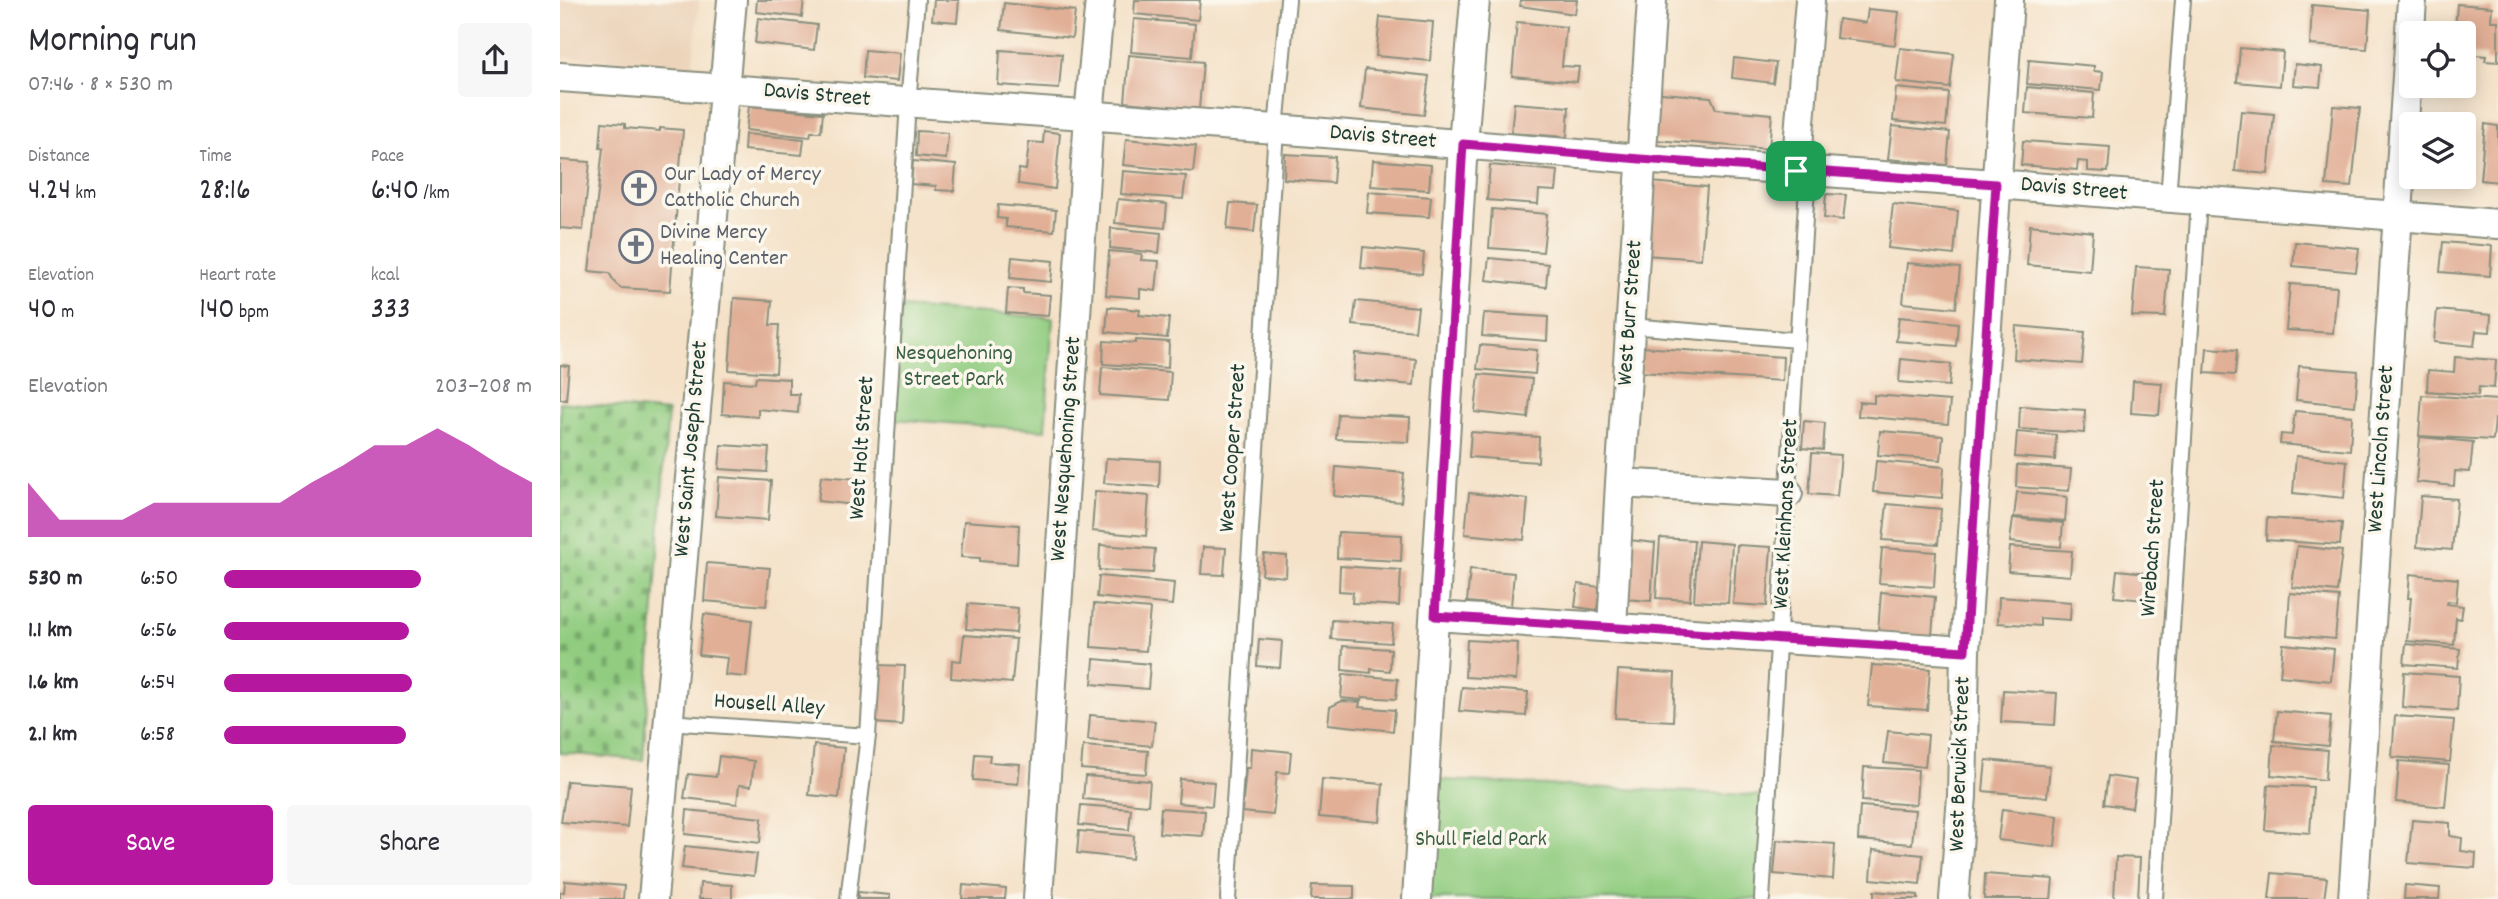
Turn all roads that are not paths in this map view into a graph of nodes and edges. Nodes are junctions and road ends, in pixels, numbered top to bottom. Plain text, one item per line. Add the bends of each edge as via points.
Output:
1 (732, 0) edge
2 (917, 0) edge
3 (1100, 0) edge
4 (1288, 0) edge
5 (1475, 0) edge
6 (1653, 0) edge
7 (1810, 0) edge
8 (2008, 0) edge
9 (2183, 0) edge
10 (2412, 0) edge
11 (560, 77) edge
12 (724, 88) junction
13 (908, 103) junction
14 (1089, 116) junction
15 (1276, 129) junction
16 (1463, 144) junction
17 (1640, 159) junction
18 (1802, 171) junction
19 (1996, 184) junction
20 (2168, 198) junction
21 (2199, 200) junction
22 (2397, 217) junction
23 (2498, 224) edge
24 (1631, 326) junction
25 (1797, 340) junction
26 (1619, 483) junction
27 (1788, 493) junction
28 (1435, 616) junction
29 (1612, 627) junction
30 (1780, 637) junction
31 (1965, 651) junction
32 (667, 722) junction
33 (868, 736) junction
34 (653, 899) edge
35 (848, 899) edge
36 (1038, 899) edge
37 (1228, 899) edge
38 (1417, 899) edge
39 (1762, 899) edge
40 (1954, 899) edge
41 (2155, 899) edge
42 (2353, 899) edge

1 - 12 street, West Saint Joseph Street
2 - 13 lane, West Holt Street
3 - 14 street, West Nesquehoning Street
4 - 15 lane, West Cooper Street
5 - 16 street
6 - 17 street, West Burr Street
7 - 18 street, West Kleinhans Street
8 - 19 street, West Berwick Street
9 - 20 lane
10 - 22 street, West Lincoln Street
11 - 12 street, Davis Street
12 - 13 street, Davis Street
12 - 32 street, West Saint Joseph Street
13 - 14 street, Davis Street
13 - 33 lane, West Holt Street
14 - 15 street, Davis Street
14 - 36 street, West Nesquehoning Street
15 - 16 street, Davis Street
15 - 37 lane, West Cooper Street
16 - 17 street, Davis Street
16 - 28 street
17 - 18 street, Davis Street
17 - 24 street, West Burr Street
18 - 19 street, Davis Street
18 - 25 lane, West Kleinhans Street
19 - 20 street, Davis Street
19 - 31 street, West Berwick Street
20 - 21 street, Davis Street
21 - 22 street, Davis Street
21 - 41 lane, Wirebach Street
22 - 23 street, Davis Street
22 - 42 street, West Lincoln Street
24 - 25 lane
24 - 26 street, West Burr Street
25 - 27 lane, West Kleinhans Street
26 - 27 street
26 - 29 street, West Burr Street
27 - 30 lane, West Kleinhans Street
28 - 29 street
28 - 38 street
29 - 30 street
30 - 31 street
30 - 39 lane, West Kleinhans Street
31 - 40 street, West Berwick Street
32 - 33 lane, Housell Alley
32 - 34 street, West Saint Joseph Street
33 - 35 lane, West Holt Street

